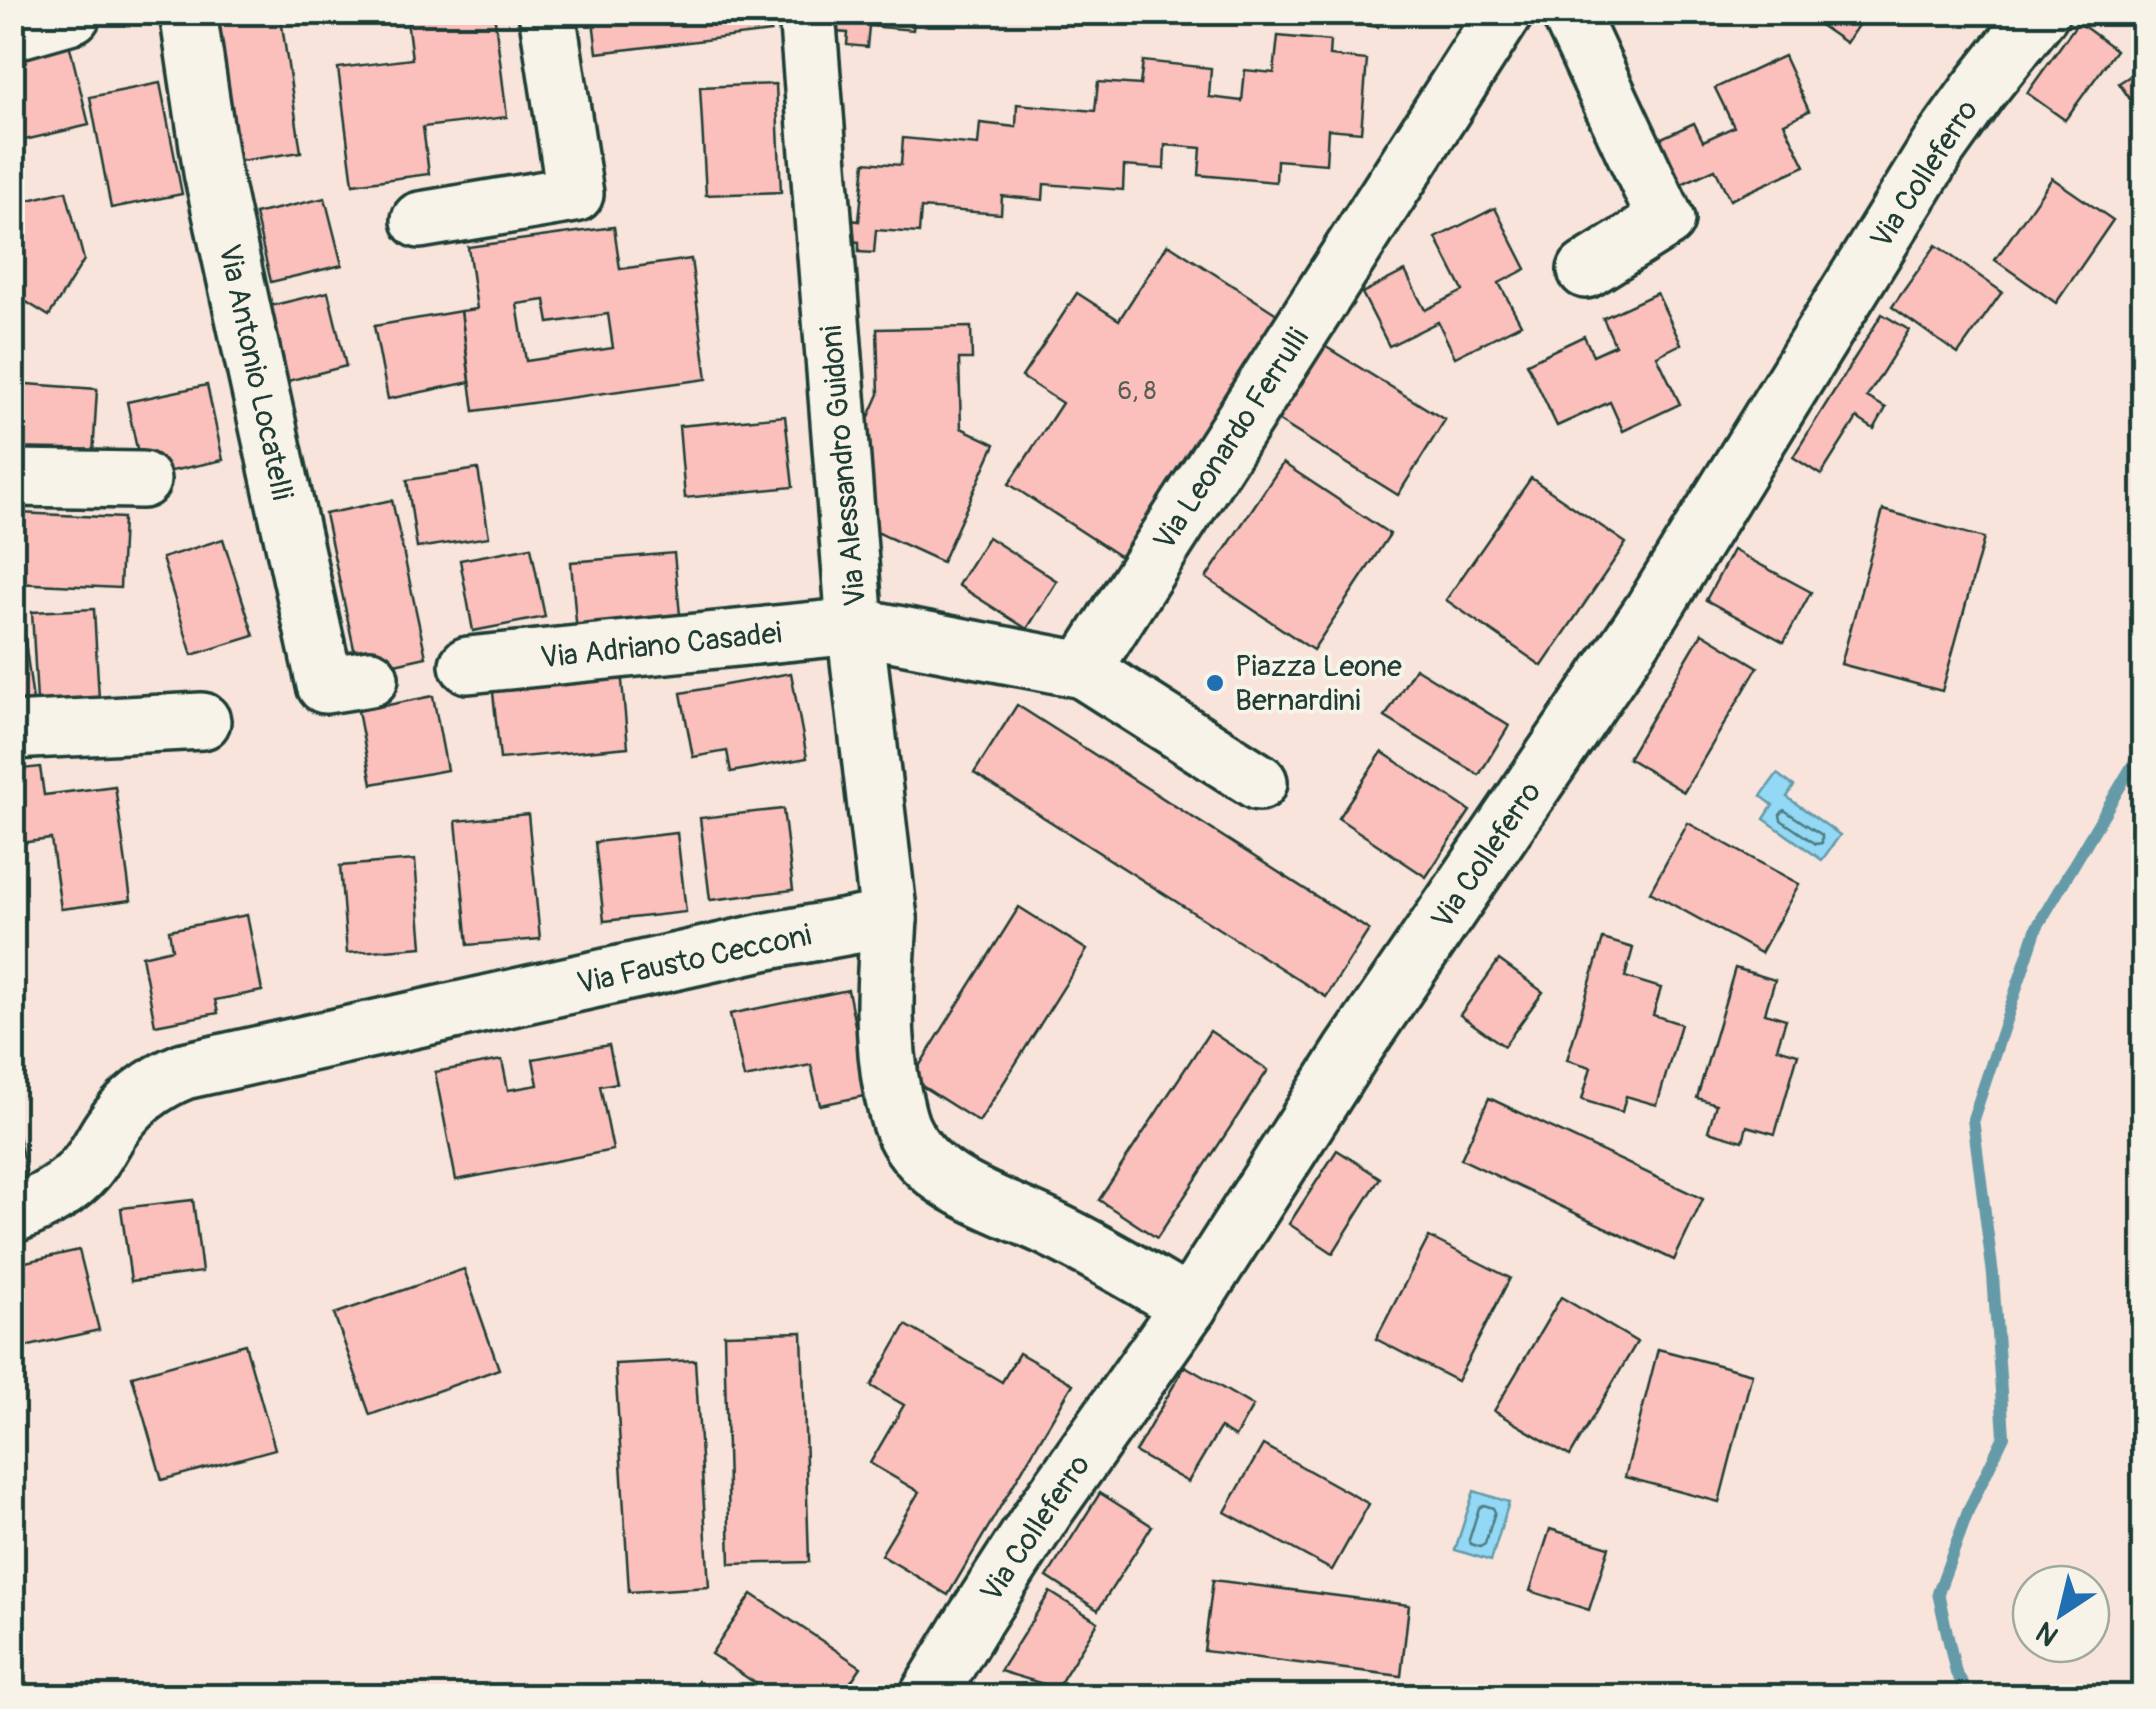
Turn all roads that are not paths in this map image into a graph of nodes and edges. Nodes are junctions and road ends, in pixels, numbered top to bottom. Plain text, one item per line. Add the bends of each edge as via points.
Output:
1 (188, 12) edge
2 (548, 12) edge
3 (807, 12) edge
4 (1505, 12) edge
5 (1569, 12) edge
6 (2041, 12) edge
7 (72, 15) dead end
8 (12, 32) edge
9 (420, 220) dead end
10 (1586, 270) dead end
11 (12, 478) edge
12 (142, 480) dead end
13 (856, 626) junction
14 (468, 665) dead end
15 (1083, 670) junction
16 (370, 678) dead end
17 (202, 721) dead end
18 (12, 731) edge
19 (1260, 782) dead end
20 (889, 920) junction
21 (12, 1215) edge
22 (1189, 1306) junction
23 (928, 1696) edge

1 - 16 street, Via Antonio Locatelli via 212,172 325,685
2 - 9 street via 575,194
3 - 13 street, Via Alessandro Guidoni
4 - 15 street, Via Leonardo Ferrulli
5 - 10 street via 1666,220
6 - 22 street, Via Colleferro via 1940,146 1652,612 1351,1052
7 - 8 street
11 - 12 street
13 - 14 street, Via Adriano Casadei
13 - 15 street
13 - 20 street, Via Alessandro Guidoni
15 - 19 street
17 - 18 street
20 - 21 street, Via Fausto Cecconi via 184,1071 132,1104 75,1179
20 - 22 street via 888,1068 898,1118 912,1146 981,1198 1055,1230
22 - 23 street, Via Colleferro via 1046,1510

